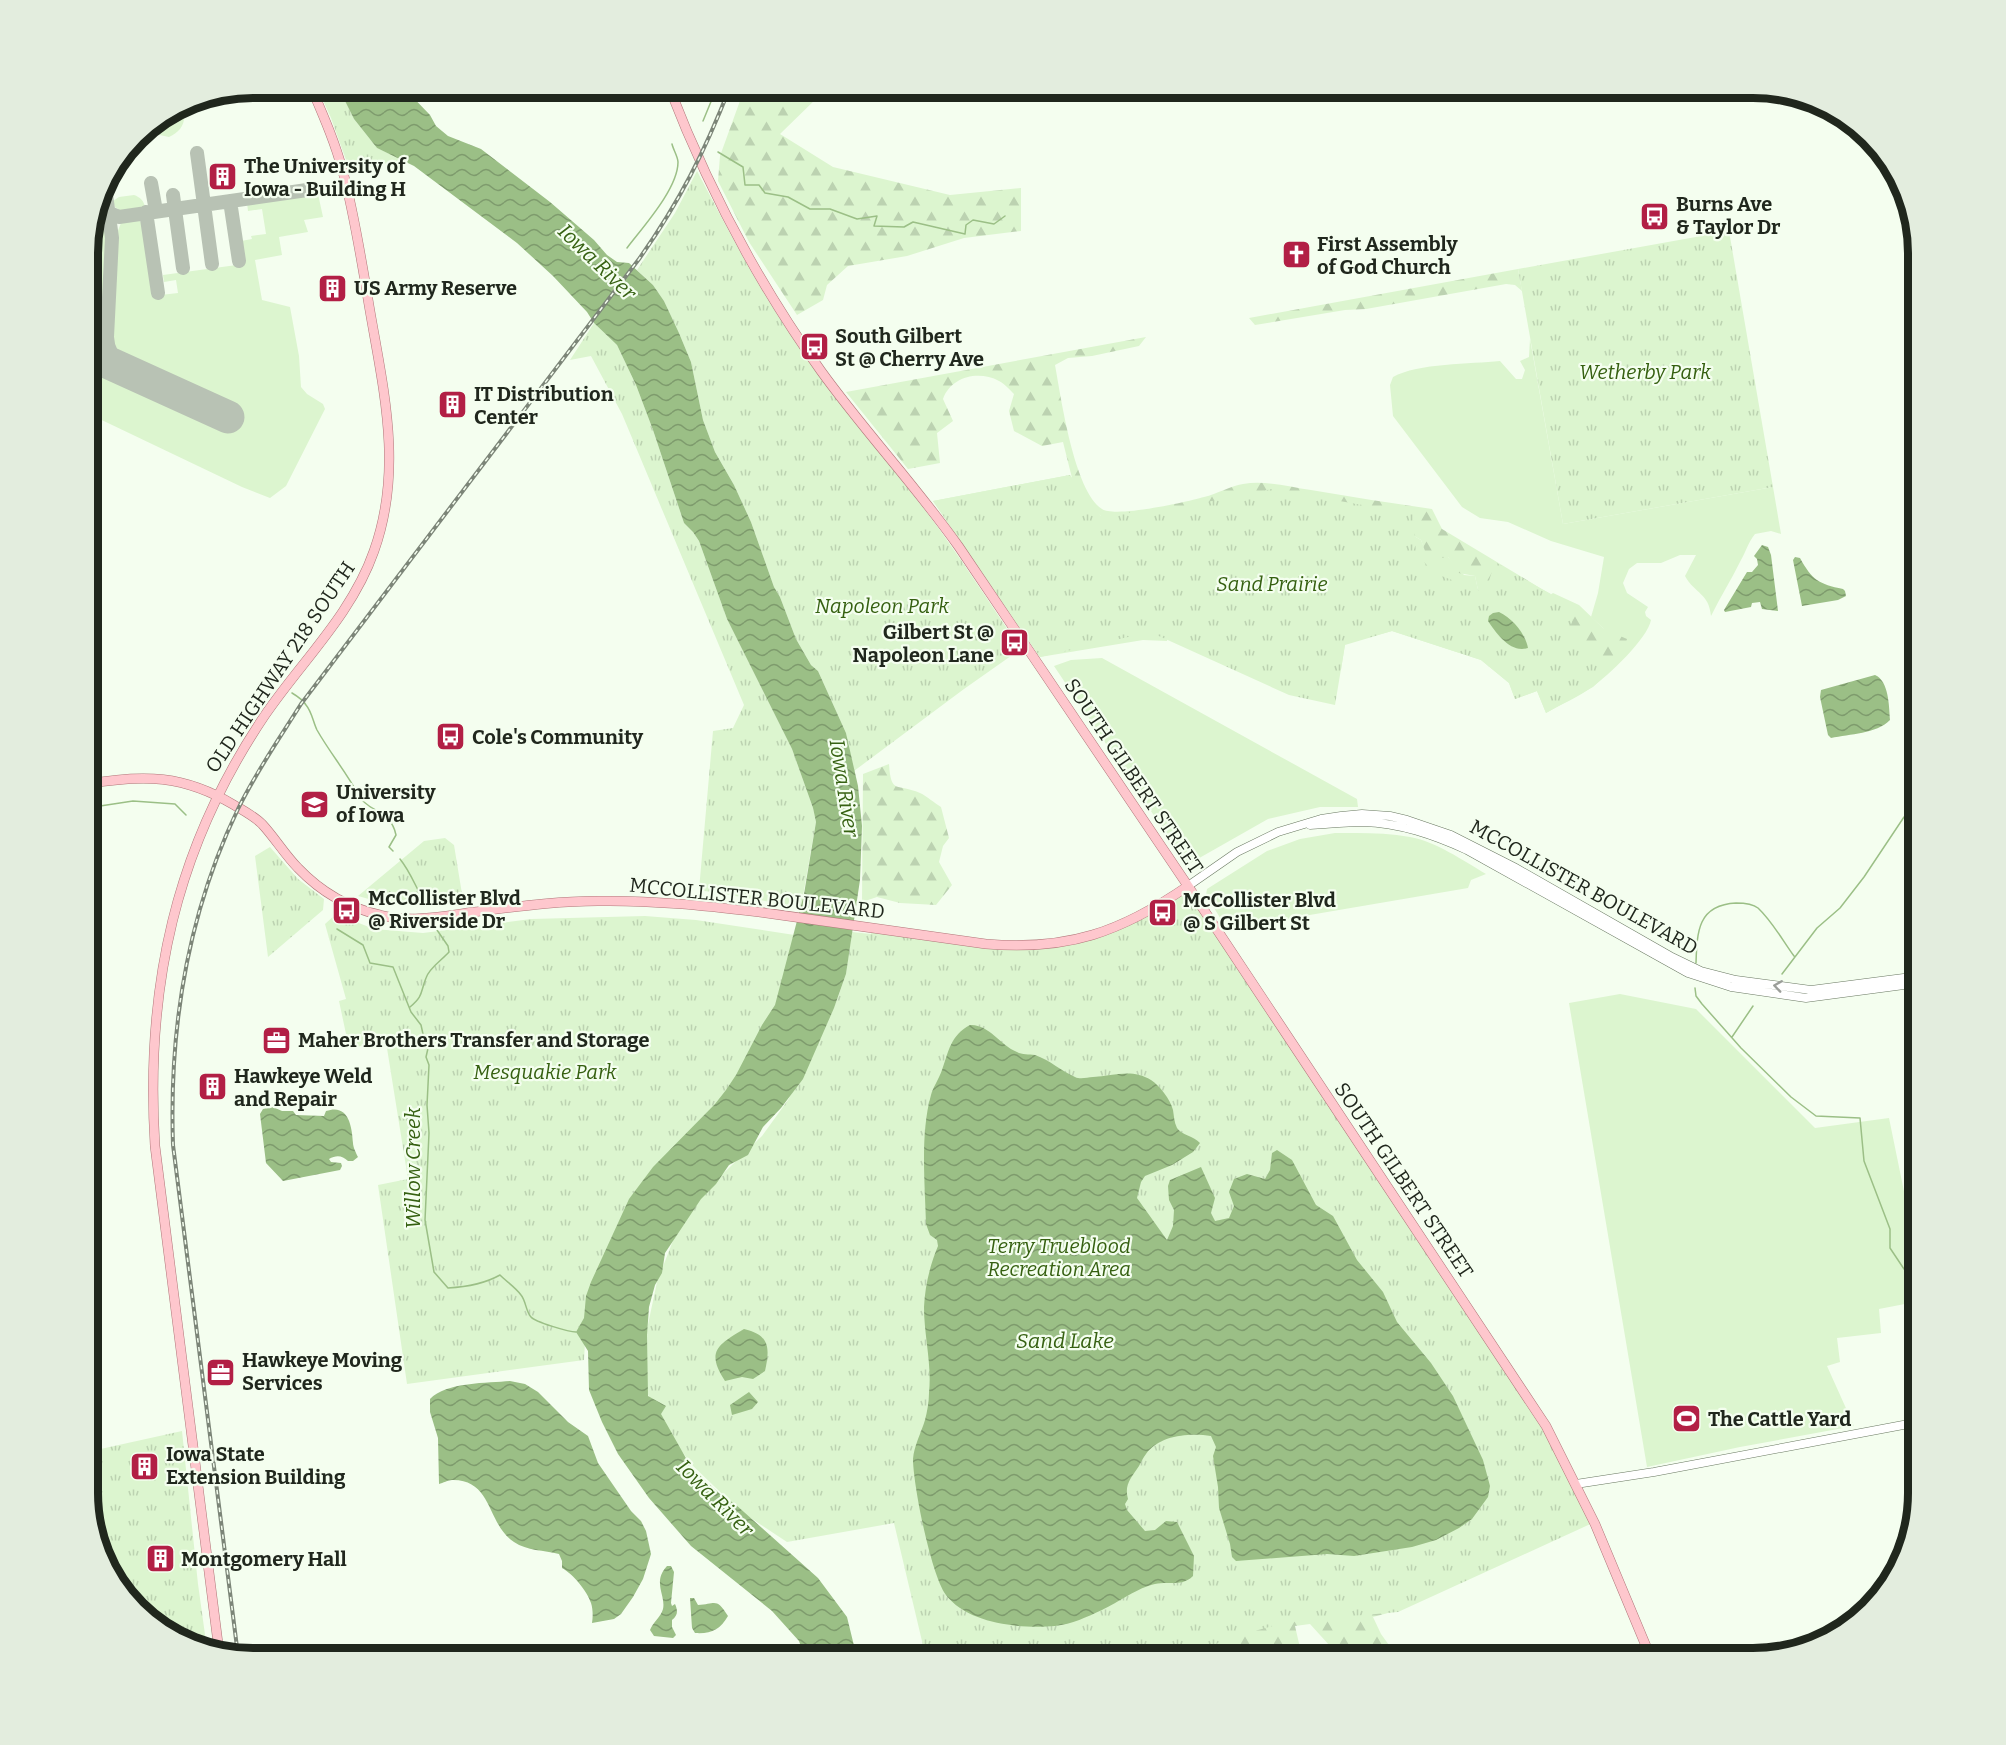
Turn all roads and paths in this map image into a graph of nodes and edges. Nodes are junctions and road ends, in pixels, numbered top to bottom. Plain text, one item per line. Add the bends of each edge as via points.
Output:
1 (316, 98) edge
2 (674, 98) edge
3 (98, 782) edge
4 (217, 795) junction
5 (1306, 825) junction
6 (1188, 886) junction
7 (1908, 977) edge
8 (1908, 984) edge
9 (1908, 1424) edge
10 (1576, 1484) junction
11 (218, 1644) edge
12 (1647, 1648) edge

1 - 4 main road, OLD HIGHWAY 218 SOUTH via 330,130 354,218 389,438 385,516 374,554 352,597 268,711
2 - 6 main road, SOUTH GILBERT STREET via 717,197 785,317 822,372 948,531
3 - 4 main road, MCCOLLISTER BOULEVARD via 150,777
4 - 6 main road, MCCOLLISTER BOULEVARD via 261,823 298,868 324,890 351,906 400,918 431,918 552,903 680,904 1006,946 1061,943 1097,934 1127,922
4 - 11 main road, OLD HIGHWAY 218 SOUTH via 172,917 159,990 152,1081 164,1225
5 - 6 street, MCCOLLISTER BOULEVARD via 1257,841
7 -> 5 street, MCCOLLISTER BOULEVARD via 1811,990 1736,981 1701,971 1670,956 1514,867 1430,827 1390,816 1362,814
5 - 8 street, MCCOLLISTER BOULEVARD via 1387,824 1445,840 1688,973 1731,987 1806,998
6 - 10 main road, SOUTH GILBERT STREET via 1522,1389
9 - 10 street
10 - 12 main road, SOUTH GILBERT STREET

